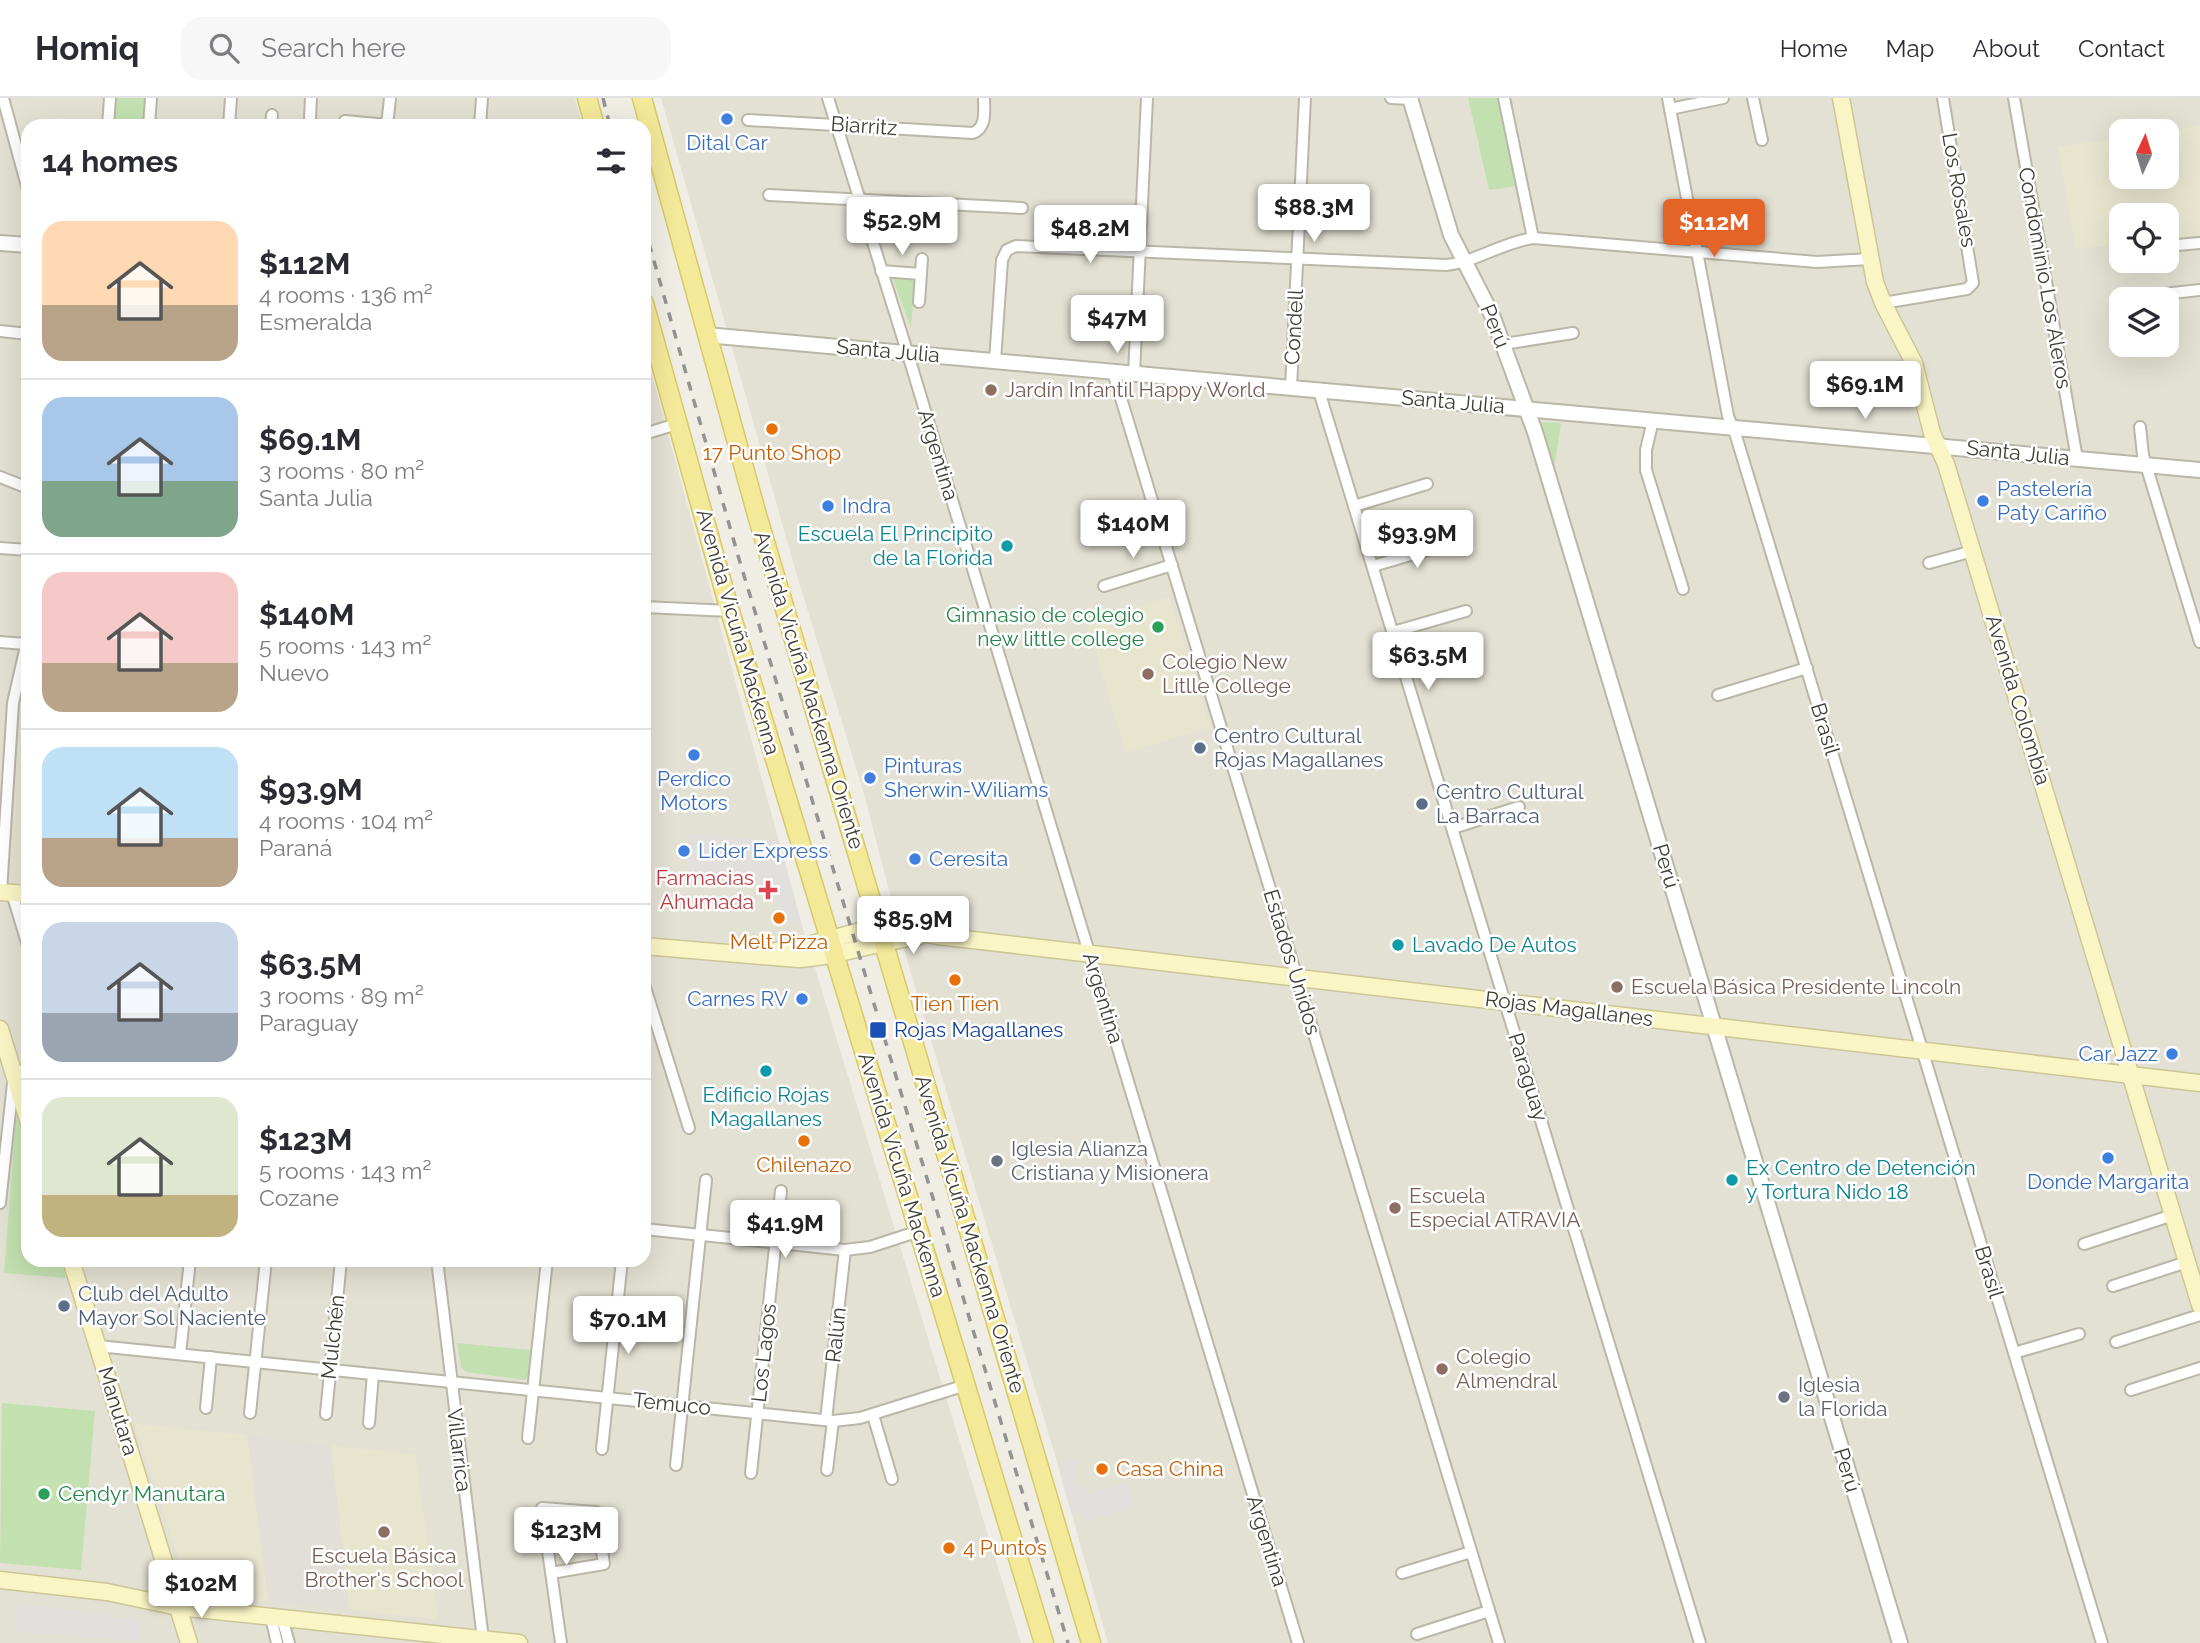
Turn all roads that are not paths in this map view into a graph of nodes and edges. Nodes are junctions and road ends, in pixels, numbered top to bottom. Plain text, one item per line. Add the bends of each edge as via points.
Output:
1 (3, 98) edge
2 (110, 98) edge
3 (152, 98) edge
4 (231, 98) edge
5 (311, 98) edge
6 (390, 98) edge
7 (482, 98) edge
8 (587, 98) edge
9 (642, 98) edge
10 (828, 98) edge
11 (984, 98) edge
12 (1147, 98) edge
13 (1305, 98) edge
14 (1391, 98) edge
15 (1410, 98) edge
16 (1504, 98) edge
17 (1723, 98) edge
18 (1754, 98) edge
19 (1841, 98) edge
20 (1943, 98) edge
21 (2014, 98) edge
22 (1669, 103) edge
23 (310, 118) dead end
24 (108, 119) edge
25 (150, 119) edge
26 (230, 119) edge
27 (388, 119) edge
28 (480, 119) edge
29 (593, 119) edge
30 (648, 119) edge
31 (748, 120) dead end
32 (836, 126) junction
33 (651, 131) edge
34 (1762, 140) dead end
35 (21, 164) edge
36 (769, 195) dead end
37 (859, 200) junction
38 (1022, 208) dead end
39 (1532, 238) junction
40 (0, 243) edge
41 (2200, 243) edge
42 (21, 244) edge
43 (2179, 245) edge
44 (1140, 251) junction
45 (1697, 252) junction
46 (1298, 258) junction
47 (922, 259) dead end
48 (1870, 259) junction
49 (1464, 261) junction
50 (881, 271) junction
51 (921, 274) junction
52 (2200, 290) edge
53 (2179, 292) edge
54 (919, 302) dead end
55 (1883, 303) junction
56 (0, 331) edge
57 (21, 333) edge
58 (1573, 333) dead end
59 (706, 335) junction
60 (651, 337) edge
61 (1504, 344) junction
62 (907, 353) junction
63 (995, 361) junction
64 (1113, 372) junction
65 (1134, 374) junction
66 (1292, 388) junction
67 (1319, 391) junction
68 (1527, 409) junction
69 (1653, 420) junction
70 (677, 424) junction
71 (1733, 427) junction
72 (2140, 427) dead end
73 (651, 432) edge
74 (1937, 445) junction
75 (2077, 459) junction
76 (2147, 465) junction
77 (2200, 470) edge
78 (0, 477) edge
79 (1427, 484) dead end
80 (21, 485) edge
81 (1354, 506) junction
82 (1441, 546) dead end
83 (0, 548) edge
84 (21, 550) edge
85 (1973, 551) junction
86 (1929, 564) dead end
87 (1172, 565) junction
88 (1373, 566) junction
89 (1104, 586) dead end
90 (1683, 589) dead end
91 (651, 607) edge
92 (730, 611) junction
93 (1466, 611) dead end
94 (1393, 632) junction
95 (21, 640) edge
96 (0, 642) edge
97 (2200, 642) edge
98 (21, 667) edge
99 (1807, 668) junction
100 (1718, 695) dead end
101 (1519, 807) dead end
102 (1453, 828) junction
103 (10, 893) edge
104 (21, 925) edge
105 (881, 933) junction
106 (832, 946) junction
107 (651, 950) edge
108 (1089, 952) junction
109 (1297, 978) junction
110 (1506, 1002) junction
111 (651, 1006) edge
112 (1714, 1026) junction
113 (1, 1036) edge
114 (1922, 1051) junction
115 (21, 1072) edge
116 (2130, 1075) junction
117 (2200, 1083) edge
118 (4, 1113) edge
119 (689, 1128) dead end
120 (706, 1180) dead end
121 (780, 1191) dead end
122 (0, 1194) edge
123 (0, 1203) edge
124 (2173, 1215) junction
125 (651, 1230) edge
126 (919, 1231) junction
127 (701, 1235) junction
128 (775, 1243) junction
129 (2084, 1244) dead end
130 (845, 1250) junction
131 (2187, 1262) junction
132 (73, 1267) edge
133 (189, 1267) edge
134 (265, 1267) edge
135 (340, 1267) edge
136 (438, 1267) edge
137 (546, 1267) edge
138 (621, 1267) edge
139 (2113, 1286) dead end
140 (2200, 1305) edge
141 (2200, 1315) edge
142 (2079, 1334) dead end
143 (2116, 1342) dead end
144 (98, 1346) junction
145 (2014, 1353) junction
146 (180, 1354) junction
147 (211, 1357) junction
148 (255, 1362) junction
149 (2200, 1368) edge
150 (330, 1370) junction
151 (373, 1374) junction
152 (450, 1382) junction
153 (966, 1385) junction
154 (533, 1390) junction
155 (2131, 1390) dead end
156 (607, 1398) junction
157 (682, 1405) junction
158 (206, 1408) dead end
159 (250, 1413) dead end
160 (326, 1413) dead end
161 (758, 1413) junction
162 (873, 1415) junction
163 (830, 1420) junction
164 (369, 1423) dead end
165 (528, 1438) dead end
166 (602, 1450) dead end
167 (676, 1465) dead end
168 (827, 1470) dead end
169 (751, 1473) dead end
170 (892, 1479) dead end
171 (1471, 1552) junction
172 (551, 1573) junction
173 (1402, 1573) dead end
174 (0, 1580) edge
175 (178, 1607) junction
176 (1489, 1611) junction
177 (276, 1618) junction
178 (1417, 1634) dead end
179 (383, 1636) edge
180 (483, 1639) junction
181 (189, 1643) edge
182 (277, 1643) edge
183 (289, 1643) edge
184 (519, 1643) edge
185 (561, 1643) edge
186 (1044, 1643) edge
187 (1091, 1643) edge
188 (1298, 1643) edge
189 (1499, 1643) edge
190 (1700, 1643) edge
191 (1900, 1643) edge
192 (2102, 1643) edge

1 - 35 street
2 - 24 street
3 - 25 street
4 - 26 street
5 - 23 street
6 - 27 street
7 - 28 street
8 - 29 main road
9 - 30 main road, Avenida Vicuña Mackenna Oriente
10 - 32 street, Argentina
11 - 32 street, Biarritz via 983,122 979,130 970,133
12 - 44 street
13 - 46 street, Condell
14 - 15 street
15 - 49 street, Perú via 1446,223
16 - 39 street
17 - 22 street
18 - 34 street
19 - 48 main road, Avenida Colombia
20 - 55 street, Los Rosales via 1973,283 1967,289
21 - 75 street, Condominio Los Aleros
22 - 45 street, Brasil
31 - 32 street, Biarritz
32 - 37 street, Argentina
33 - 59 main road, Avenida Vicuña Mackenna Oriente
36 - 37 street
37 - 38 street
37 - 50 street, Argentina
39 - 45 street
39 - 49 street
40 - 42 street
41 - 43 street
44 - 46 street
44 - 63 street via 1021,246 1007,250 1002,260
44 - 65 street
45 - 48 street via 1817,261
45 - 71 street, Brasil
46 - 49 street via 1446,265
46 - 66 street, Condell
47 - 51 street
48 - 55 main road, Avenida Colombia
49 - 61 street, Perú
50 - 51 street
50 - 62 street, Argentina
51 - 54 street
52 - 53 street
55 - 74 main road, Avenida Colombia via 1914,363
56 - 57 street
58 - 61 street
59 - 62 street, Santa Julia
59 - 105 main road, Avenida Vicuña Mackenna Oriente
60 - 70 main road, Avenida Vicuña Mackenna
61 - 68 street, Perú
62 - 63 street, Santa Julia
62 - 108 street, Argentina
63 - 64 street, Santa Julia
64 - 65 street, Santa Julia
64 - 87 street, Estados Unidos
65 - 66 street, Santa Julia
66 - 67 street, Santa Julia
67 - 68 street, Santa Julia
67 - 81 street, Paraguay
68 - 69 street, Santa Julia
68 - 112 street, Perú
69 - 71 street, Santa Julia
69 - 90 street via 1646,470
70 - 73 street
70 - 92 main road, Avenida Vicuña Mackenna
71 - 74 street, Santa Julia
71 - 99 street, Brasil
72 - 76 street
74 - 75 street, Santa Julia
74 - 85 main road, Avenida Colombia
75 - 76 street, Santa Julia
76 - 77 street, Santa Julia
76 - 97 street
78 - 80 street
79 - 81 street
81 - 88 street, Paraguay
82 - 88 street
83 - 84 street
85 - 86 street
85 - 116 main road, Avenida Colombia
87 - 89 street
87 - 109 street, Estados Unidos
88 - 94 street, Paraguay
91 - 92 street
92 - 106 main road, Avenida Vicuña Mackenna
93 - 94 street
94 - 102 street, Paraguay
95 - 96 street
98 - 103 street via 13,703
99 - 100 street
99 - 114 street, Brasil
101 - 102 street
102 - 110 street, Paraguay
103 - 104 street
105 - 106 main road, Rojas Magallanes
105 - 108 main road, Rojas Magallanes
105 - 187 main road, Avenida Vicuña Mackenna Oriente
106 - 107 main road, Rojas Magallanes via 755,956
106 - 126 main road, Avenida Vicuña Mackenna
108 - 109 main road, Rojas Magallanes
108 - 188 street, Argentina
109 - 110 main road, Rojas Magallanes
109 - 171 street, Estados Unidos
110 - 112 main road, Rojas Magallanes
110 - 190 street, Paraguay
111 - 119 street
112 - 114 main road, Rojas Magallanes
112 - 191 street, Perú
113 - 115 main road
114 - 116 main road, Rojas Magallanes
114 - 145 street, Brasil
115 - 118 street
116 - 117 main road, Rojas Magallanes
116 - 124 main road, Avenida Colombia
118 - 122 street
120 - 127 street
121 - 128 street, Los Lagos
122 - 123 street
124 - 129 street
124 - 131 main road, Avenida Colombia
125 - 127 street
126 - 130 street
126 - 153 main road, Avenida Vicuña Mackenna
127 - 128 street
127 - 157 street
128 - 130 street
128 - 161 street, Los Lagos
130 - 163 street, Ralún
131 - 139 street
131 - 140 main road, Avenida Colombia
132 - 144 main road, Manutara
133 - 146 street
134 - 148 street
135 - 150 street, Mulchén
136 - 152 street, Villarrica
137 - 154 street
138 - 156 street
141 - 143 street
142 - 145 street
144 - 146 street, Temuco
144 - 175 main road, Manutara
145 - 192 street, Brasil
146 - 147 street, Temuco
147 - 148 street, Temuco
147 - 158 street
148 - 150 street, Temuco
148 - 159 street
149 - 155 street
150 - 151 street, Temuco
150 - 160 street, Mulchén
151 - 152 street, Temuco
151 - 164 street
152 - 154 street, Temuco
152 - 180 street, Villarrica
153 - 162 street, Temuco
153 - 186 main road, Avenida Vicuña Mackenna
154 - 156 street, Temuco
154 - 165 street
156 - 157 street, Temuco
156 - 166 street
157 - 161 street, Temuco
157 - 167 street
161 - 163 street, Temuco
161 - 169 street, Los Lagos
162 - 163 street, Temuco
162 - 170 street
163 - 168 street, Ralún
171 - 173 street
171 - 176 street, Estados Unidos
172 - 172 street via 542,1508 596,1512 604,1564
172 - 185 street
174 - 175 main road via 107,1592
175 - 177 main road
175 - 181 main road, Manutara
176 - 178 street
176 - 189 street, Estados Unidos
177 - 179 main road
177 - 182 street
177 - 183 street
179 - 180 main road
180 - 184 main road

